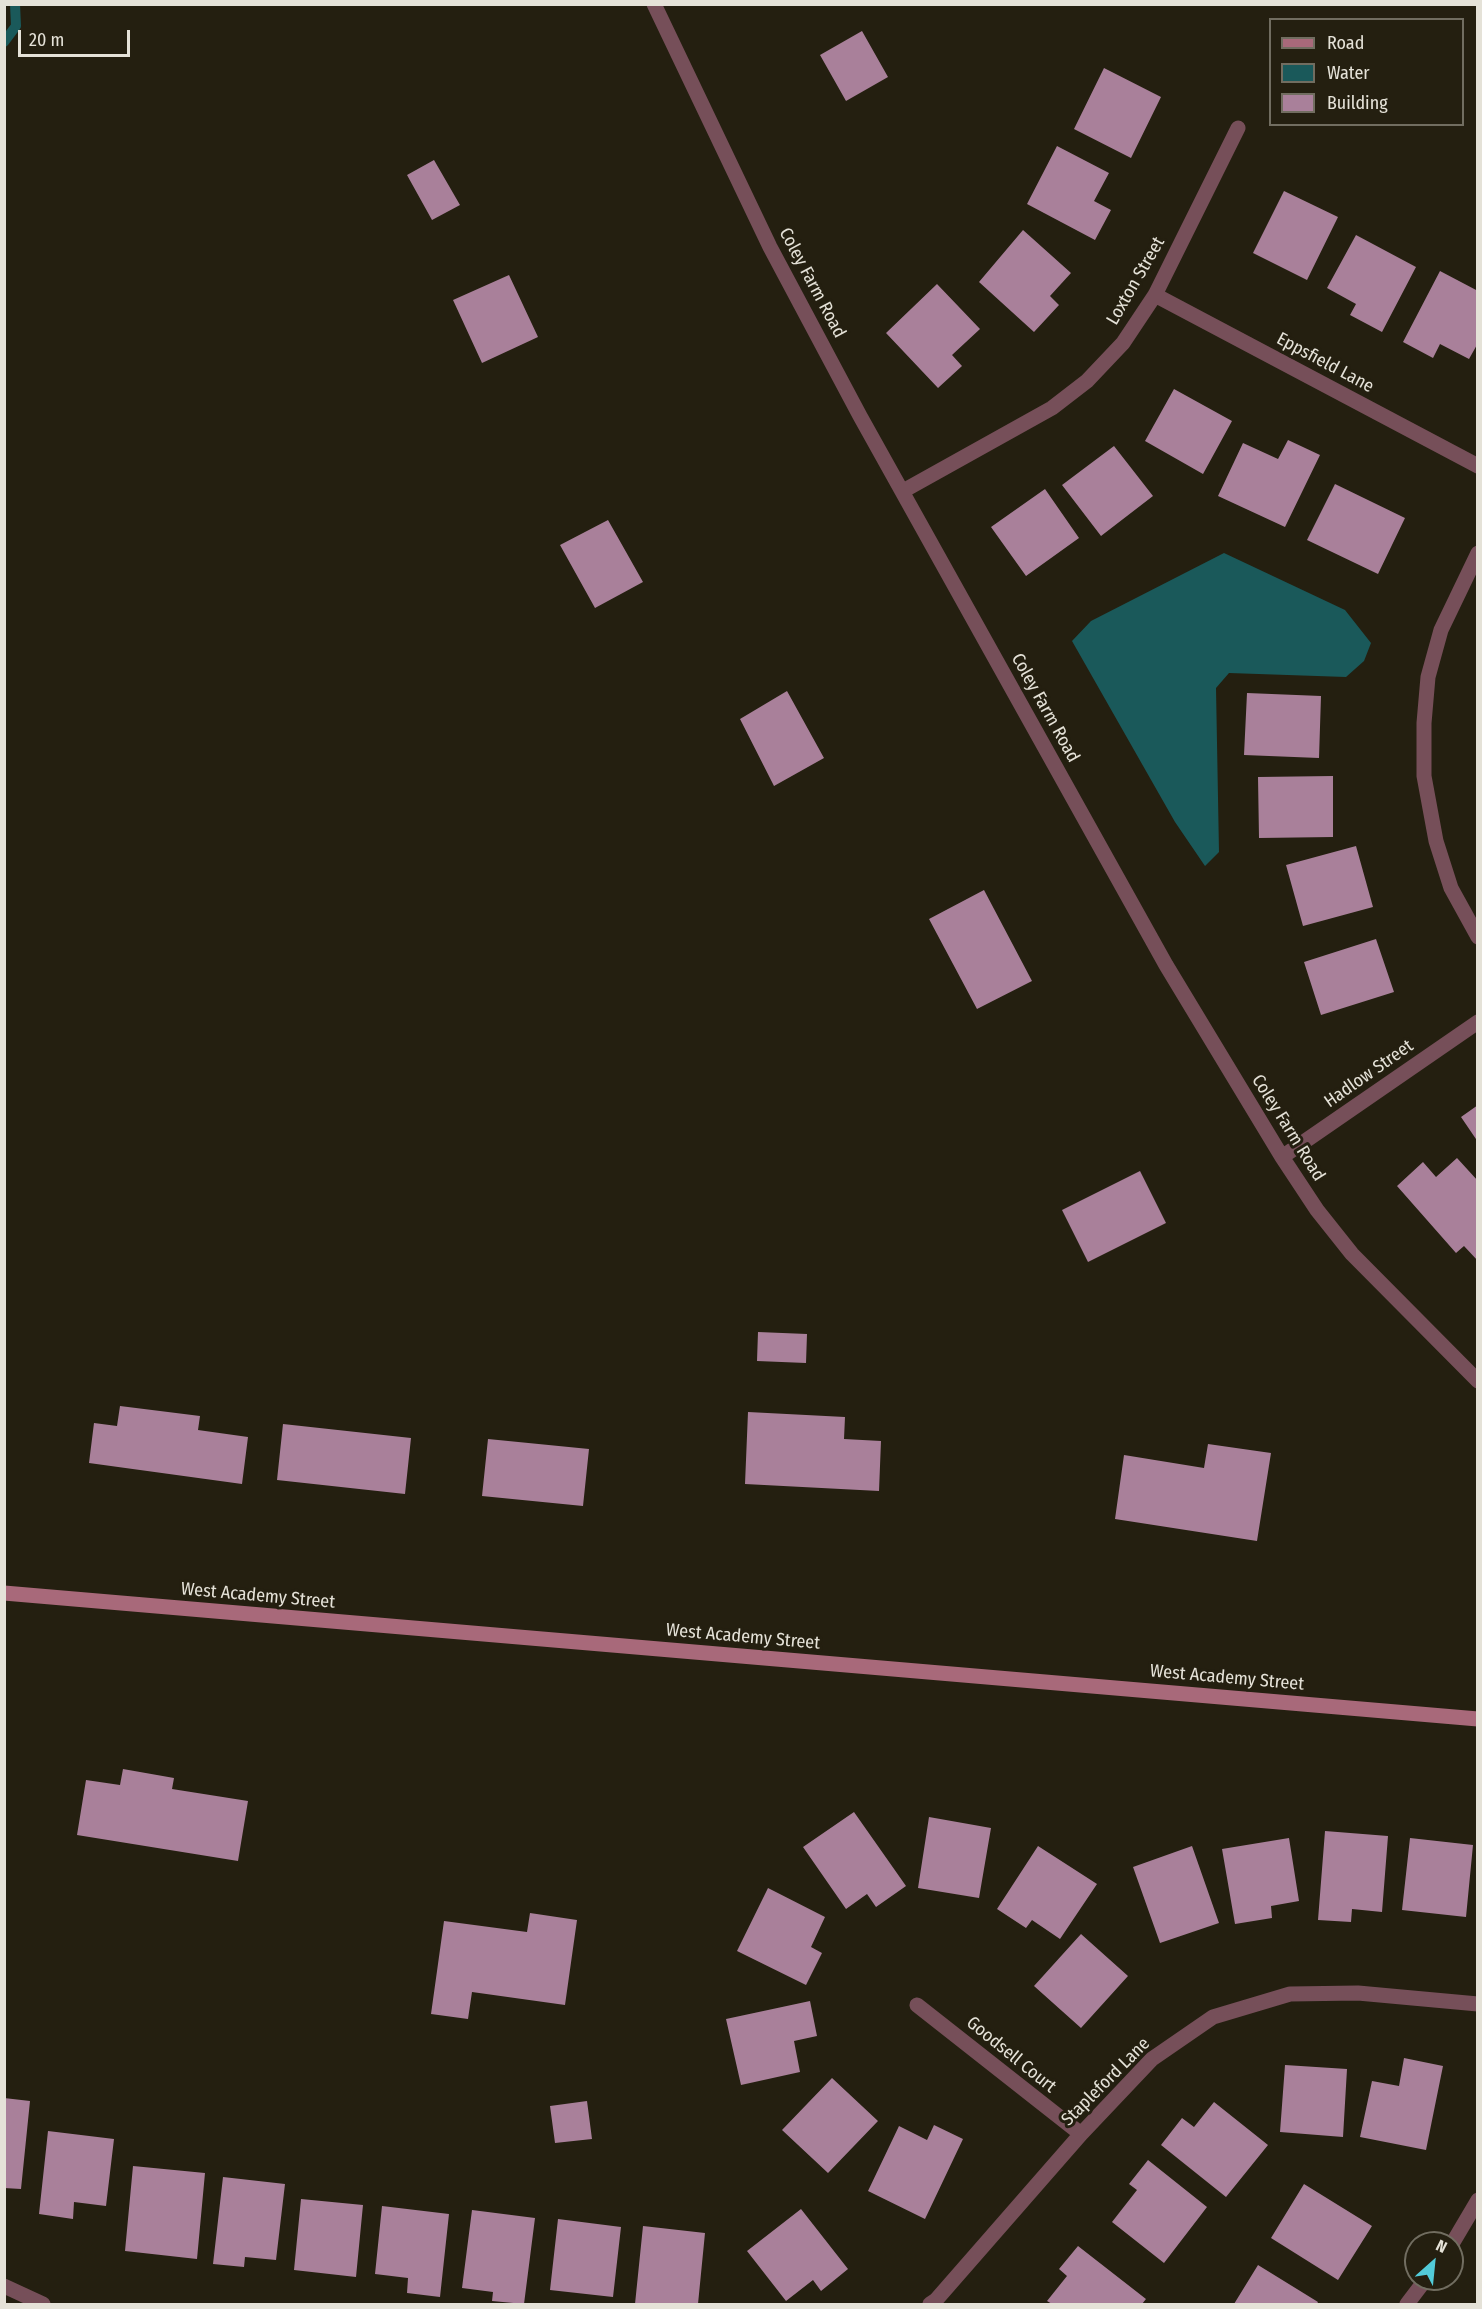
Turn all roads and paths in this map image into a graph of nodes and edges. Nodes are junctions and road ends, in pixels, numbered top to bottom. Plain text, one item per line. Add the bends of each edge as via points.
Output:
1 (654, 4) edge
2 (1238, 128) dead end
3 (1155, 295) junction
4 (1478, 466) edge
5 (903, 491) junction
6 (1478, 553) edge
7 (1478, 937) edge
8 (1478, 1022) edge
9 (1282, 1157) junction
10 (1478, 1381) edge
11 (4, 1593) edge
12 (1478, 1719) edge
13 (1478, 2004) edge
14 (917, 2005) dead end
15 (1081, 2134) junction
16 (1478, 2200) edge
17 (1460, 2231) edge
18 (4, 2286) edge
19 (1417, 2291) edge
20 (43, 2304) edge
21 (930, 2304) edge
22 (1407, 2304) edge

1 - 5 street, Coley Farm Road via 770,247
2 - 3 street, Loxton Street
3 - 4 street, Eppsfield Lane
3 - 5 street, Loxton Street via 1123,343 1087,381 1043,413
5 - 9 street, Coley Farm Road via 1166,965
6 - 7 street via 1441,630 1428,676 1424,723 1424,776 1436,841 1451,888
8 - 9 street, Hadlow Street
9 - 10 street, Coley Farm Road via 1352,1254
11 - 12 main road, West Academy Street
13 - 15 street, Stapleford Lane via 1358,1994 1290,1994 1213,2017 1152,2058
14 - 15 street, Goodsell Court
15 - 21 street, Stapleford Lane
16 - 17 street
18 - 20 street
19 - 22 street

